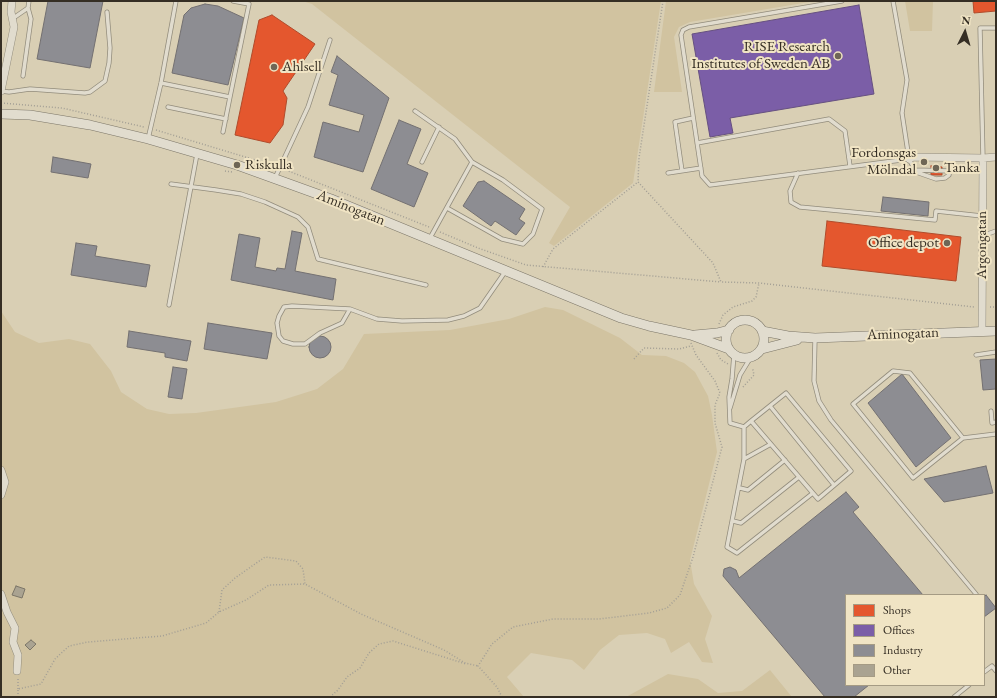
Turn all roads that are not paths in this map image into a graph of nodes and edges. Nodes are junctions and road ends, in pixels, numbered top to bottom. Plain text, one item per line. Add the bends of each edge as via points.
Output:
1 (12, 1) edge
2 (29, 1) edge
3 (176, 1) edge
4 (233, 1) edge
5 (842, 1) edge
6 (893, 1) edge
7 (28, 8) junction
8 (107, 12) dead end
9 (12, 19) junction
10 (996, 28) edge
11 (330, 40) dead end
12 (23, 76) dead end
13 (161, 83) junction
14 (1, 89) edge
15 (230, 97) junction
16 (168, 107) dead end
17 (415, 111) dead end
18 (1, 114) edge
19 (693, 118) junction
20 (226, 119) junction
21 (440, 127) junction
22 (223, 132) dead end
23 (148, 139) junction
24 (697, 143) junction
25 (197, 153) junction
26 (952, 157) junction
27 (996, 157) edge
28 (908, 158) junction
29 (983, 158) junction
30 (422, 162) dead end
31 (472, 162) junction
32 (850, 166) junction
33 (701, 168) junction
34 (915, 170) junction
35 (682, 171) junction
36 (951, 171) junction
37 (668, 173) dead end
38 (798, 173) junction
39 (276, 178) junction
40 (171, 184) dead end
41 (189, 187) junction
42 (447, 208) junction
43 (982, 216) junction
44 (996, 230) edge
45 (982, 236) junction
46 (429, 240) junction
47 (506, 271) junction
48 (426, 284) dead end
49 (169, 305) dead end
50 (350, 309) junction
51 (729, 330) junction
52 (996, 331) edge
53 (762, 332) junction
54 (982, 332) junction
55 (691, 335) junction
56 (813, 338) junction
57 (762, 348) junction
58 (731, 352) junction
59 (996, 352) edge
60 (976, 355) dead end
61 (751, 357) junction
62 (770, 406) junction
63 (730, 409) junction
64 (991, 411) dead end
65 (751, 421) junction
66 (996, 422) edge
67 (744, 427) junction
68 (996, 434) edge
69 (963, 438) junction
70 (771, 444) junction
71 (744, 459) junction
72 (785, 460) junction
73 (1, 470) edge
74 (799, 476) junction
75 (834, 485) junction
76 (740, 488) junction
77 (813, 493) junction
78 (1, 495) edge
79 (733, 521) junction
80 (1, 594) edge
81 (976, 594) edge
82 (17, 671) road end
83 (985, 671) edge
84 (996, 672) edge
85 (968, 686) edge
86 (954, 697) edge

1 - 9 street
2 - 7 lane
3 - 13 lane
4 - 15 lane via 249,4
5 - 19 lane via 689,26 683,30 681,35
6 - 28 lane via 907,80 902,113
7 - 9 lane
7 - 12 lane via 32,19
8 - 14 lane via 109,63 105,81 90,92 30,89 9,92
9 - 14 street via 14,27
10 - 29 lane via 980,28
11 - 39 lane via 308,107
13 - 15 lane
13 - 23 lane
15 - 20 lane
16 - 20 lane
17 - 21 lane
18 - 23 street, Aminogatan via 66,120
19 - 24 lane
19 - 35 lane via 675,122
20 - 22 lane
21 - 30 lane
21 - 31 lane via 455,139
23 - 25 street, Aminogatan
24 - 32 lane via 829,119 845,131
24 - 33 lane
25 - 39 street, Aminogatan
25 - 41 lane
26 - 28 street
26 - 29 street
26 - 36 lane
27 - 29 street
28 - 32 lane
28 - 34 lane
29 - 43 street, Argongatan
31 - 42 lane
31 - 42 lane via 503,180 542,209 533,234 527,242 516,244 502,239
32 - 38 lane
33 - 35 lane
33 - 38 lane via 702,176 710,185
34 - 36 lane
34 - 36 lane via 925,177 936,179 945,178
35 - 37 lane
38 - 43 lane via 790,192 791,202 800,207 935,220 936,211
39 - 46 street, Aminogatan
40 - 41 lane
41 - 48 lane via 241,194 298,217 308,227 318,260
41 - 49 lane
42 - 46 lane
43 - 45 street, Argongatan
44 - 45 lane
45 - 54 street, Argongatan
46 - 47 street, Aminogatan
47 - 50 lane via 480,308 464,316 440,320 402,321 377,319
47 - 55 street, Aminogatan via 621,318
50 - 50 lane via 284,307 277,323 279,336 283,341 305,344 320,333 342,323
51 - 53 street, Aminogatan via 740,321 749,321 757,324
51 - 55 street, Aminogatan
51 - 58 street via 726,341
52 - 54 street, Aminogatan
53 - 56 street, Aminogatan
53 - 57 street
54 - 56 street, Aminogatan
55 - 58 street, Aminogatan
56 - 57 street, Aminogatan
56 - 81 lane via 814,381 819,401 831,420
57 - 61 street, Aminogatan
58 - 61 street, Aminogatan via 740,358
58 - 63 lane via 732,378 728,397
59 - 60 lane
61 - 63 lane via 740,375
62 - 65 lane
62 - 75 lane
62 - 75 lane via 786,393 851,471
63 - 67 lane via 730,424
64 - 66 lane via 992,423
65 - 67 lane
65 - 70 lane
67 - 71 lane
68 - 69 lane
69 - 69 lane via 913,478 853,404 893,371 910,373
70 - 71 lane
70 - 72 lane
71 - 76 lane
72 - 74 lane
72 - 76 lane via 748,490
73 - 78 street via 5,482
74 - 77 lane
74 - 79 lane via 740,523
75 - 77 lane via 818,499
76 - 79 lane
77 - 79 lane via 737,553 727,547
80 - 82 street via 6,612 15,628 13,642 18,655
83 - 84 lane via 992,666
85 - 86 lane

